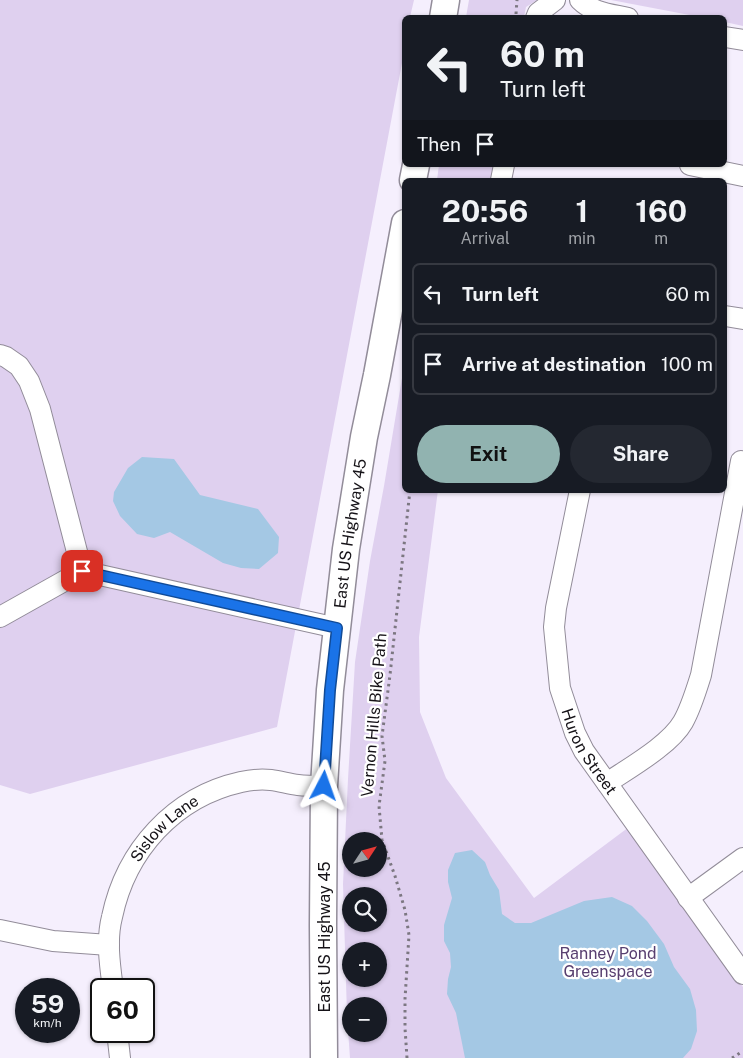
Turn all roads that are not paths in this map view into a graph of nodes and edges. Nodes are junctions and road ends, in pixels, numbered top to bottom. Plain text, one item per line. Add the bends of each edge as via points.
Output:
1 (446, 0) edge
2 (555, 0) edge
3 (580, 0) edge
4 (444, 15) edge
5 (537, 15) edge
6 (614, 15) edge
7 (727, 36) edge
8 (743, 40) edge
9 (700, 167) edge
10 (743, 176) edge
11 (402, 239) edge
12 (727, 316) edge
13 (743, 319) edge
14 (0, 355) edge
15 (736, 460) edge
16 (579, 493) edge
17 (82, 571) junction
18 (0, 617) edge
19 (337, 628) junction
20 (607, 783) junction
21 (324, 786) junction
22 (743, 858) edge
23 (688, 898) junction
24 (0, 930) edge
25 (109, 945) junction
26 (743, 974) edge
27 (111, 978) edge
28 (118, 1043) edge
29 (120, 1058) edge
30 (324, 1058) edge

1 - 4 main road
2 - 5 street
3 - 6 street via 591,9
7 - 8 street
9 - 10 street
11 - 19 main road, East US Highway 45 via 346,548
12 - 13 street
14 - 17 street via 19,366 40,409
15 - 20 street via 701,675 693,700 682,724 666,742
16 - 20 street, Huron Street via 554,627 560,688 575,734
17 - 18 street
17 - 19 street
19 - 21 main road, East US Highway 45
20 - 23 street, Huron Street
21 - 25 street, Sislow Lane via 270,780 242,782 210,792 183,807 162,823 143,845 124,876 111,917
21 - 30 main road, East US Highway 45
22 - 23 street
23 - 26 street, Huron Street
24 - 25 street via 53,941
25 - 27 street, Sislow Lane
28 - 29 street

